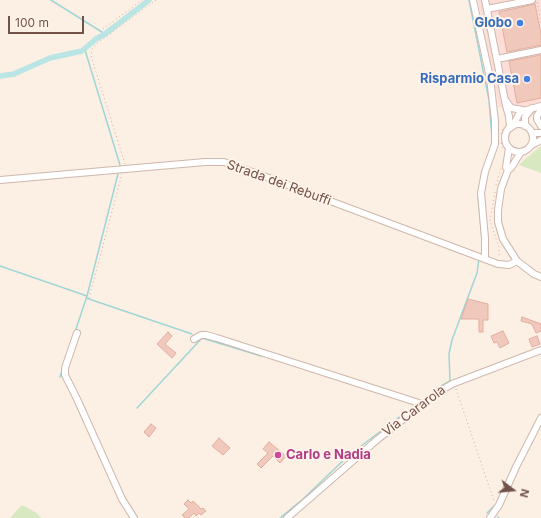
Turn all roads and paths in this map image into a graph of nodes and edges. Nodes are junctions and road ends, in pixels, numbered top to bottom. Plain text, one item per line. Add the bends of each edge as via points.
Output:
1 (142, 0) edge
2 (156, 0) edge
3 (473, 0) edge
4 (485, 0) edge
5 (534, 1) edge
6 (487, 9) junction
7 (541, 23) edge
8 (103, 29) dead end
9 (541, 50) edge
10 (497, 59) junction
11 (504, 98) junction
12 (541, 106) edge
13 (532, 108) junction
14 (524, 110) junction
15 (541, 110) edge
16 (509, 116) junction
17 (525, 126) junction
18 (541, 126) edge
19 (511, 127) junction
20 (532, 133) junction
21 (501, 134) dead end
22 (541, 134) edge
23 (541, 140) edge
24 (500, 141) dead end
25 (532, 144) junction
26 (506, 150) junction
27 (522, 152) junction
28 (126, 168) junction
29 (501, 168) dead end
30 (508, 170) junction
31 (0, 180) edge
32 (496, 184) dead end
33 (485, 259) junction
34 (517, 261) junction
35 (541, 278) edge
36 (89, 298) dead end
37 (77, 332) dead end
38 (194, 339) dead end
39 (541, 350) edge
40 (452, 384) junction
41 (422, 404) junction
42 (541, 418) edge
43 (499, 505) junction
44 (134, 518) edge
45 (287, 518) edge
46 (490, 518) edge

1 - 8 path
2 - 28 path via 92,49
3 - 33 street via 490,78 495,121 495,144 481,193
4 - 6 street
5 - 6 street
5 - 7 path
6 - 10 street
9 - 10 street
10 - 11 street
11 - 14 street via 511,108
11 - 16 street
12 - 13 street
13 - 14 street
13 - 17 street via 525,117
14 - 19 street
15 - 18 street via 537,119
16 - 19 street
16 - 21 path
17 - 19 street
17 - 20 street
19 - 26 street via 505,139
20 - 22 street
20 - 25 street
23 - 25 street
24 - 26 path
25 - 27 street via 528,150
26 - 27 street
26 - 30 street
27 - 30 street
28 - 31 street, Strada dei Rebuffi
28 - 33 street, Strada dei Rebuffi via 224,162
28 - 36 path
29 - 32 path
30 - 34 street via 499,198 498,222 503,239
33 - 34 street, Strada dei Rebuffi via 509,266
34 - 35 street
37 - 44 street via 66,362 65,375 122,499
38 - 41 street via 201,335 217,338
39 - 40 street, Via Cararola
40 - 41 street, Via Cararola
40 - 43 path via 457,390 493,500
41 - 45 street, Via Cararola
42 - 43 street
43 - 46 street

